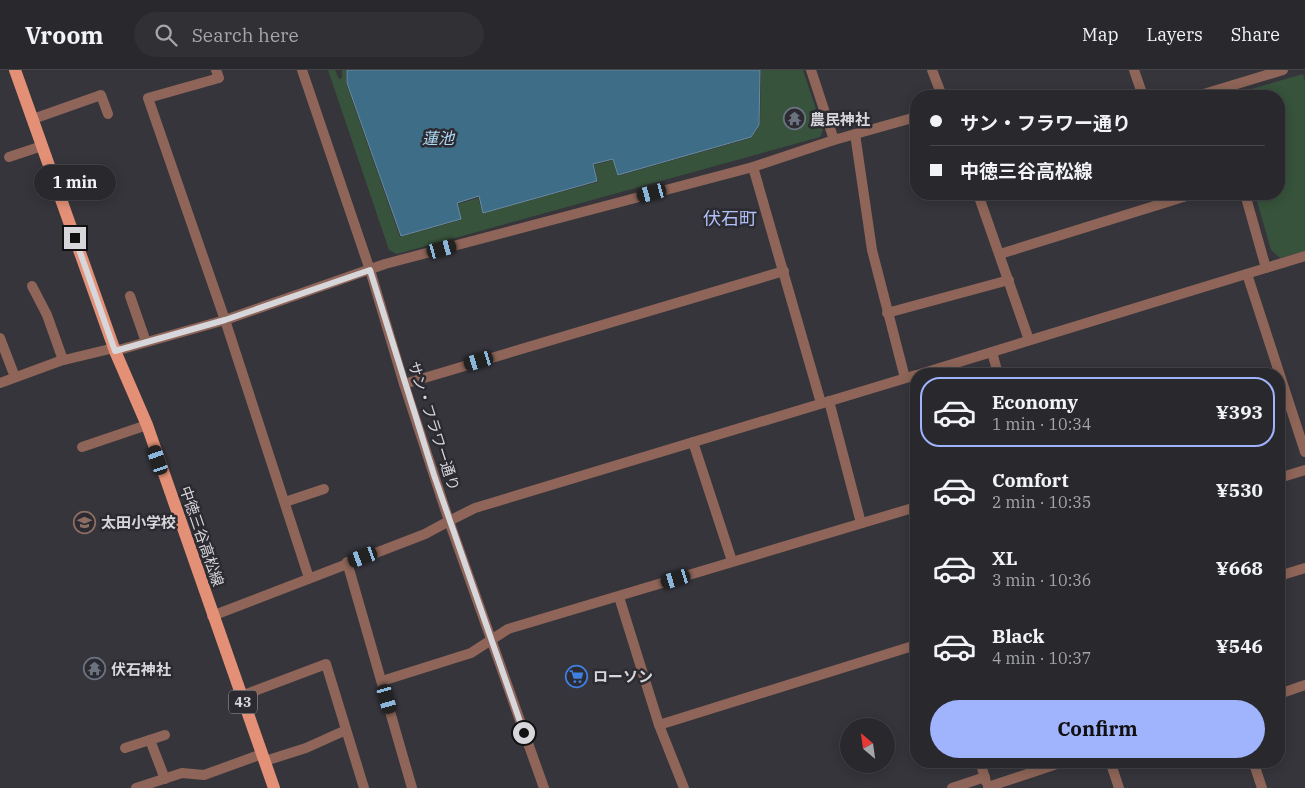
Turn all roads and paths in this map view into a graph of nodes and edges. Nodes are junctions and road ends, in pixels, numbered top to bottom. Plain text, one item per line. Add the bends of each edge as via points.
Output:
1 (15, 70) edge
2 (216, 70) edge
3 (302, 70) edge
4 (811, 70) edge
5 (932, 70) edge
6 (1134, 70) edge
7 (1284, 70) edge
8 (940, 90) edge
9 (1141, 90) edge
10 (1226, 90) edge
11 (108, 114) dead end
12 (910, 118) edge
13 (33, 119) junction
14 (855, 134) junction
15 (834, 140) junction
16 (42, 146) junction
17 (8, 157) dead end
18 (753, 167) junction
19 (980, 200) edge
20 (1174, 200) edge
21 (1247, 200) edge
22 (1000, 254) junction
23 (1305, 256) edge
24 (1266, 268) junction
25 (370, 270) junction
26 (784, 271) junction
27 (1247, 274) junction
28 (1008, 280) junction
29 (32, 286) dead end
30 (130, 296) dead end
31 (887, 313) junction
32 (225, 320) junction
33 (0, 338) edge
34 (1029, 340) junction
35 (146, 342) junction
36 (115, 350) junction
37 (992, 352) junction
38 (63, 360) junction
39 (938, 368) edge
40 (996, 368) edge
41 (1274, 368) edge
42 (910, 376) edge
43 (15, 377) junction
44 (905, 378) junction
45 (0, 383) edge
46 (404, 384) junction
47 (825, 402) junction
48 (1285, 403) edge
49 (147, 425) junction
50 (693, 442) junction
51 (82, 447) dead end
52 (1305, 452) edge
53 (1305, 470) edge
54 (1285, 476) edge
55 (324, 489) dead end
56 (285, 502) junction
57 (910, 508) edge
58 (449, 521) junction
59 (861, 523) junction
60 (732, 561) junction
61 (347, 562) junction
62 (1305, 568) edge
63 (1285, 574) edge
64 (309, 578) junction
65 (619, 597) junction
66 (212, 616) junction
67 (490, 640) junction
68 (910, 647) edge
69 (382, 681) junction
70 (1305, 686) edge
71 (1285, 692) edge
72 (241, 696) junction
73 (659, 725) junction
74 (346, 730) junction
75 (165, 735) dead end
76 (150, 740) junction
77 (125, 748) dead end
78 (264, 757) junction
79 (982, 768) edge
80 (1046, 768) edge
81 (1112, 768) edge
82 (1255, 768) edge
83 (985, 777) junction
84 (165, 779) junction
85 (136, 788) edge
86 (274, 788) edge
87 (364, 788) edge
88 (412, 788) edge
89 (544, 788) edge
90 (684, 788) edge
91 (952, 788) edge
92 (988, 788) edge
93 (1119, 788) edge
94 (1262, 788) edge

1 - 13 main road, 中徳三谷高松線 / 43
2 - 32 street via 219,78 148,98
3 - 25 street, サン・フラワー通り
4 - 15 street
5 - 8 street
6 - 9 street
7 - 10 street
11 - 13 street via 101,95
12 - 14 street
13 - 16 main road, 中徳三谷高松線 / 43
14 - 15 street
14 - 31 street via 872,250
15 - 18 street
16 - 17 street
16 - 36 main road, 中徳三谷高松線 / 43
18 - 25 street
18 - 26 street
19 - 22 street
20 - 22 street
21 - 24 street
22 - 28 street
23 - 24 street
24 - 27 street
25 - 32 street
25 - 46 street, サン・フラワー通り
26 - 46 street
26 - 47 street
27 - 34 street
27 - 41 street
28 - 31 street
28 - 34 street
29 - 38 street
30 - 35 street
31 - 44 street
32 - 35 street
32 - 56 street
33 - 43 street
34 - 37 street
35 - 36 street
36 - 38 street
36 - 49 main road, 中徳三谷高松線 / 43
37 - 39 street
37 - 40 street
38 - 43 street
42 - 44 street
43 - 45 street
44 - 47 street
46 - 58 street, サン・フラワー通り
47 - 50 street
47 - 59 street
48 - 52 street
49 - 51 street
49 - 66 main road, 中徳三谷高松線 / 43
50 - 58 street via 474,508
50 - 60 street
53 - 54 street
55 - 56 street
56 - 64 street
57 - 59 street
58 - 61 street via 425,534
58 - 67 street, サン・フラワー通り
59 - 60 street
60 - 65 street
61 - 64 street
61 - 69 street
62 - 63 street
64 - 66 street
65 - 67 street via 508,629
65 - 73 street
66 - 72 main road, 中徳三谷高松線 / 43
67 - 69 street via 471,653
67 - 89 street, サン・フラワー通り
68 - 73 street
69 - 88 street
70 - 71 street
72 - 74 street via 326,664
72 - 78 main road, 中徳三谷高松線 / 43
73 - 90 street
74 - 78 street via 306,748
74 - 87 street
75 - 76 street
76 - 77 street
76 - 84 street
78 - 84 street via 204,774 182,773
78 - 86 main road, 中徳三谷高松線 / 43
79 - 83 street
80 - 92 street
81 - 93 street
82 - 94 street
83 - 91 street
83 - 92 street
84 - 85 street

